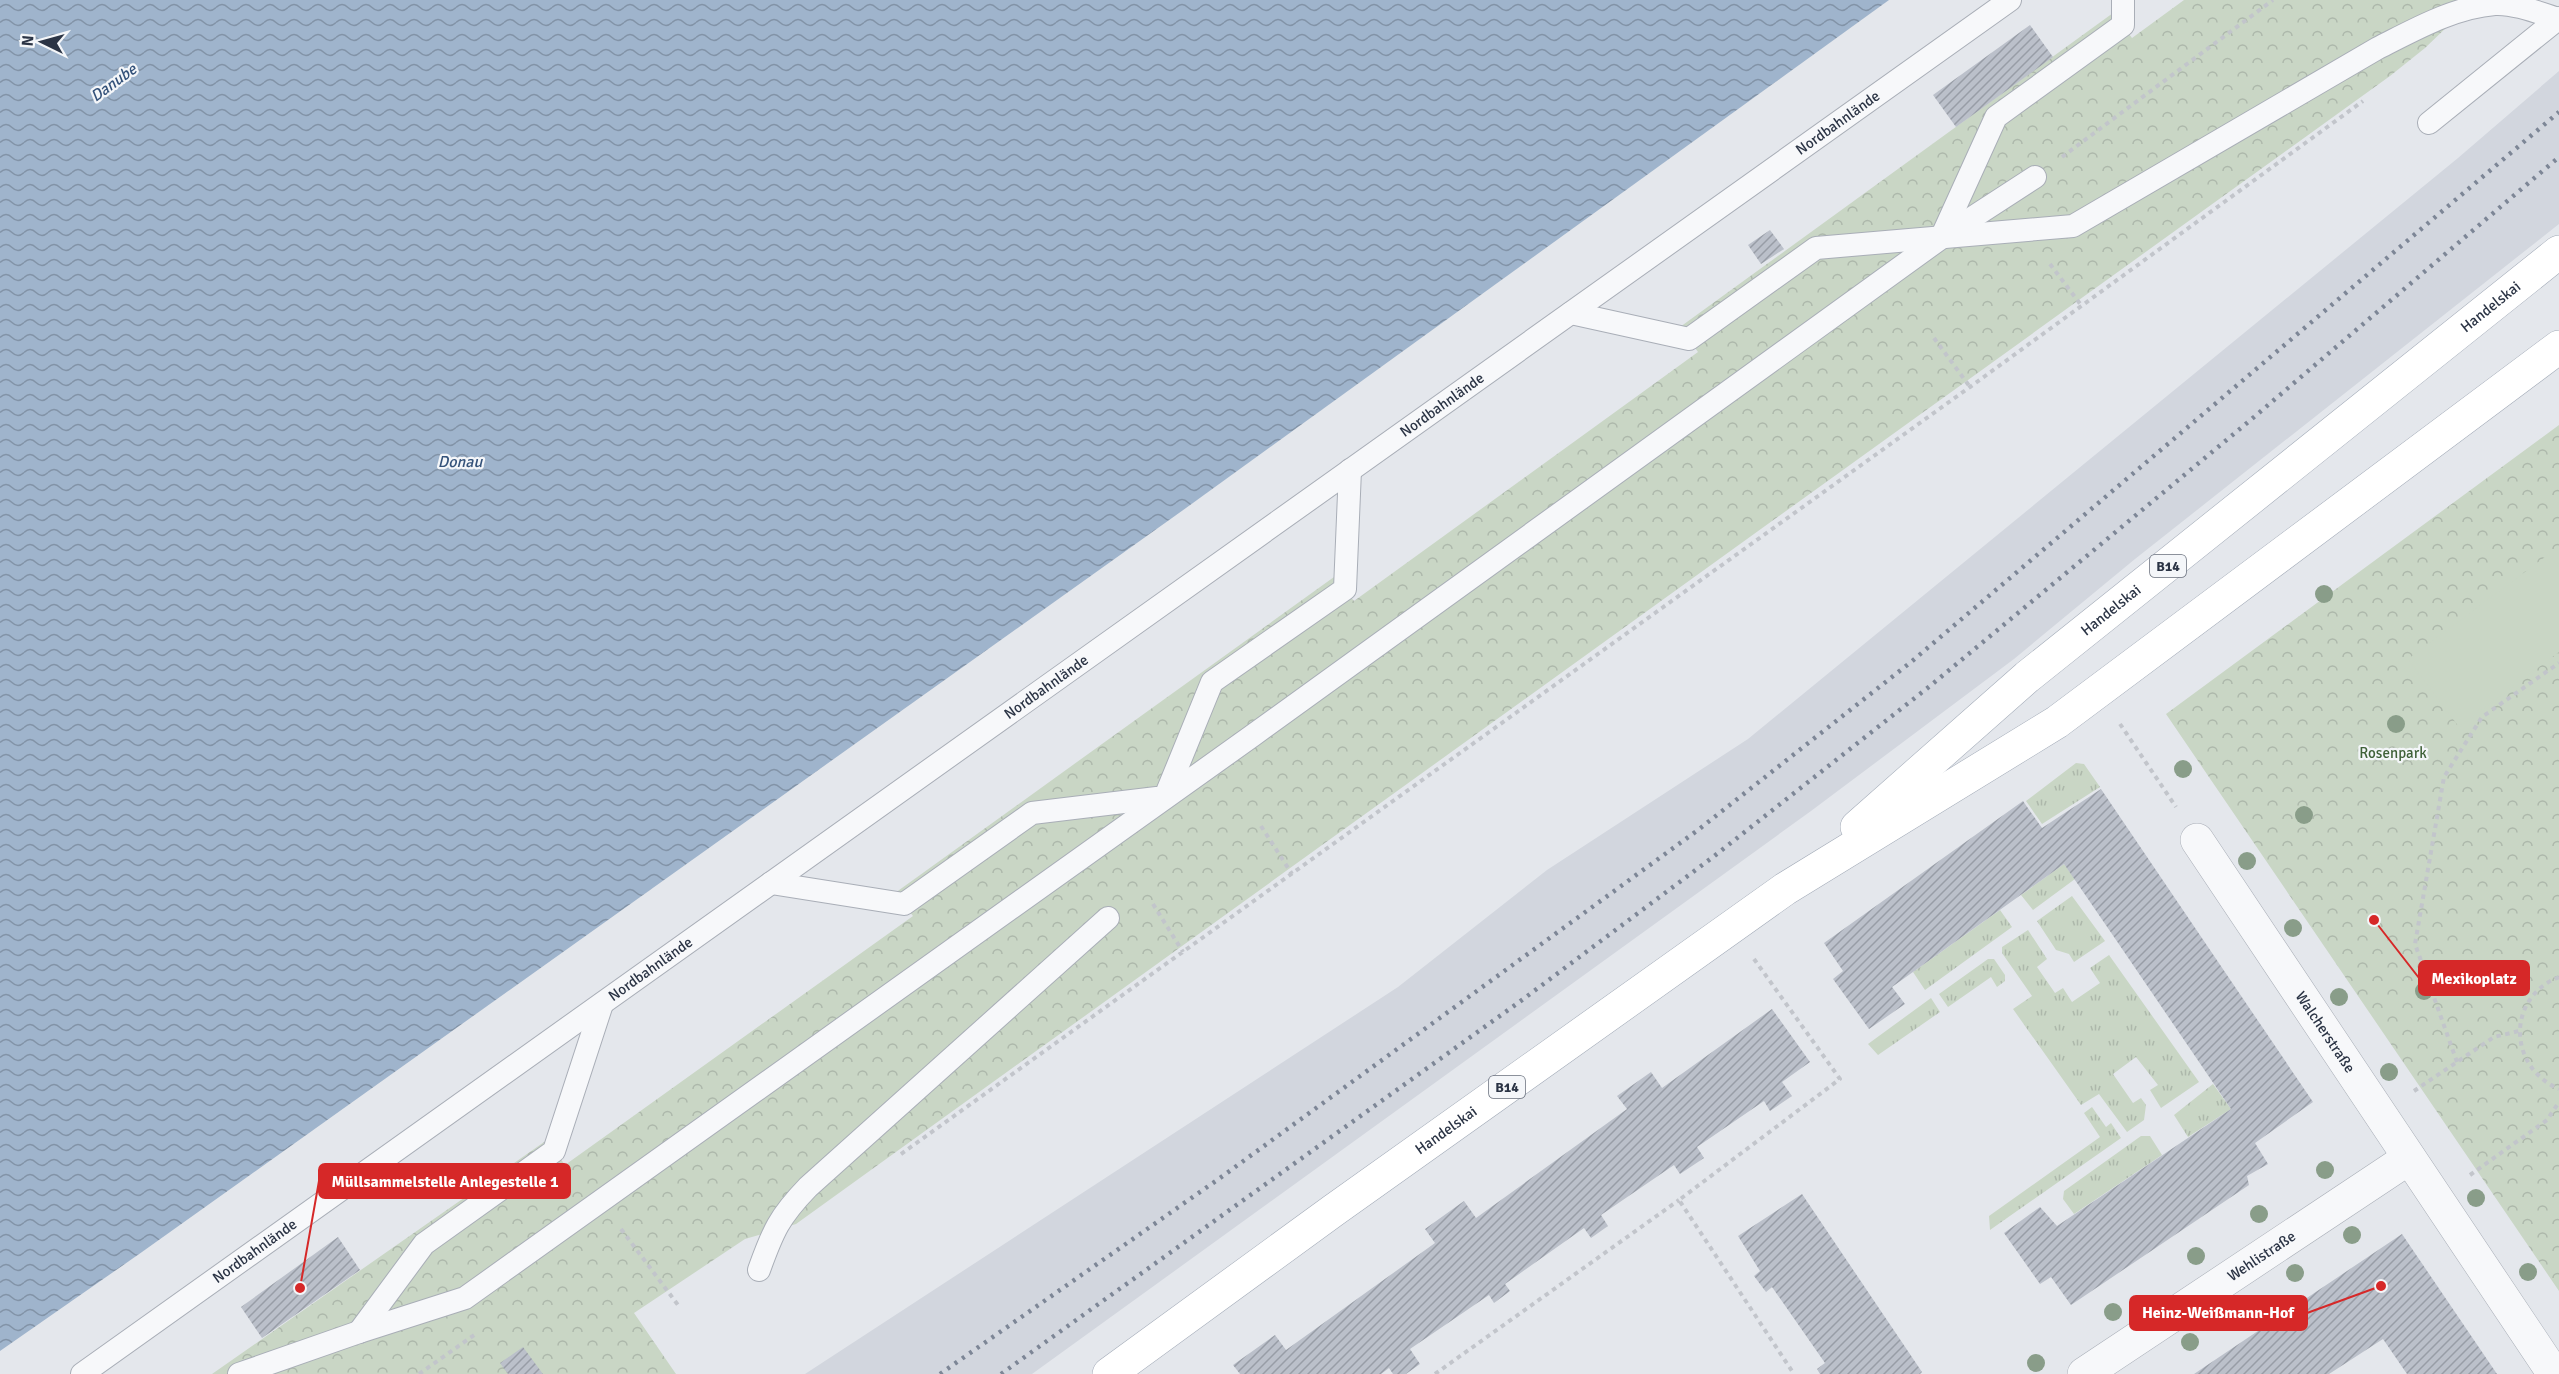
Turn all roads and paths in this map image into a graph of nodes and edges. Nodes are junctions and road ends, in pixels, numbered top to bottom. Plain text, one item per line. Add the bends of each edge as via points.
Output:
1 (2010, 0) edge
2 (2123, 0) edge
3 (2273, 0) edge
4 (2558, 18) edge
5 (2370, 95) dead end
6 (2429, 123) dead end
7 (2035, 177) joint
8 (1941, 238) junction
9 (2559, 252) edge
10 (2045, 258) dead end
11 (2081, 305) junction
12 (1571, 313) junction
13 (1934, 338) dead end
14 (2559, 347) edge
15 (1970, 387) junction
16 (1350, 470) junction
17 (2559, 663) edge
18 (2098, 690) junction
19 (1165, 797) junction
20 (1261, 826) dead end
21 (2197, 840) joint
22 (1292, 874) junction
23 (771, 883) junction
24 (1785, 889) junction
25 (1153, 904) dead end
26 (1108, 918) dead end
27 (1732, 927) junction
28 (1183, 952) junction
29 (2559, 977) edge
30 (602, 1004) junction
31 (2519, 1031) junction
32 (2457, 1062) junction
33 (2559, 1089) edge
34 (2559, 1102) edge
35 (2379, 1113) junction
36 (2409, 1158) junction
37 (892, 1161) dead end
38 (2438, 1199) junction
39 (1679, 1200) junction
40 (623, 1232) dead end
41 (759, 1270) dead end
42 (678, 1305) dead end
43 (359, 1332) junction
44 (82, 1374) edge
45 (238, 1374) edge
46 (1109, 1374) edge
47 (1435, 1374) edge
48 (1794, 1374) edge
49 (2084, 1374) edge
50 (2554, 1374) edge

1 - 12 lane, Nordbahnlände
2 - 8 lane via 2123,25 1996,117
3 - 7 path
4 - 6 lane
4 - 8 lane via 2496,4 2430,22 2378,48 2073,226
5 - 11 path
7 - 8 lane
8 - 12 lane via 1816,248 1689,339
8 - 19 lane
9 - 24 main road, Handelskai / B14 via 2027,677
10 - 11 path
11 - 15 path
12 - 16 lane, Nordbahnlände
13 - 15 path
14 - 18 main road, Handelskai / B14
15 - 22 path
16 - 19 lane via 1345,590 1212,682
16 - 23 lane, Nordbahnlände
17 - 32 path via 2482,717 2444,777 2415,944
18 - 21 path
18 - 24 main road, Handelskai / B14 via 2056,722
19 - 23 lane via 1032,813 904,904
19 - 43 lane via 465,1298
20 - 22 path
21 - 35 street, Walcherstraße
22 - 28 path
23 - 30 lane, Nordbahnlände
24 - 27 main road, Handelskai / B14
25 - 28 path
26 - 41 lane via 808,1186 785,1210
27 - 39 path via 1840,1079
27 - 46 main road, Handelskai / B14
28 - 37 path
29 - 31 path via 2534,993 2523,1011
30 - 43 lane via 554,1151 424,1244
30 - 44 lane, Nordbahnlände
31 - 32 path via 2494,1037
31 - 33 path via 2523,1052 2533,1070 2547,1084
32 - 35 path
34 - 38 path via 2547,1120
35 - 36 street, Walcherstraße
36 - 38 street, Walcherstraße
36 - 49 street, Wehlistraße
38 - 50 street, Walcherstraße
39 - 47 path
39 - 48 path
40 - 42 path
43 - 45 lane

